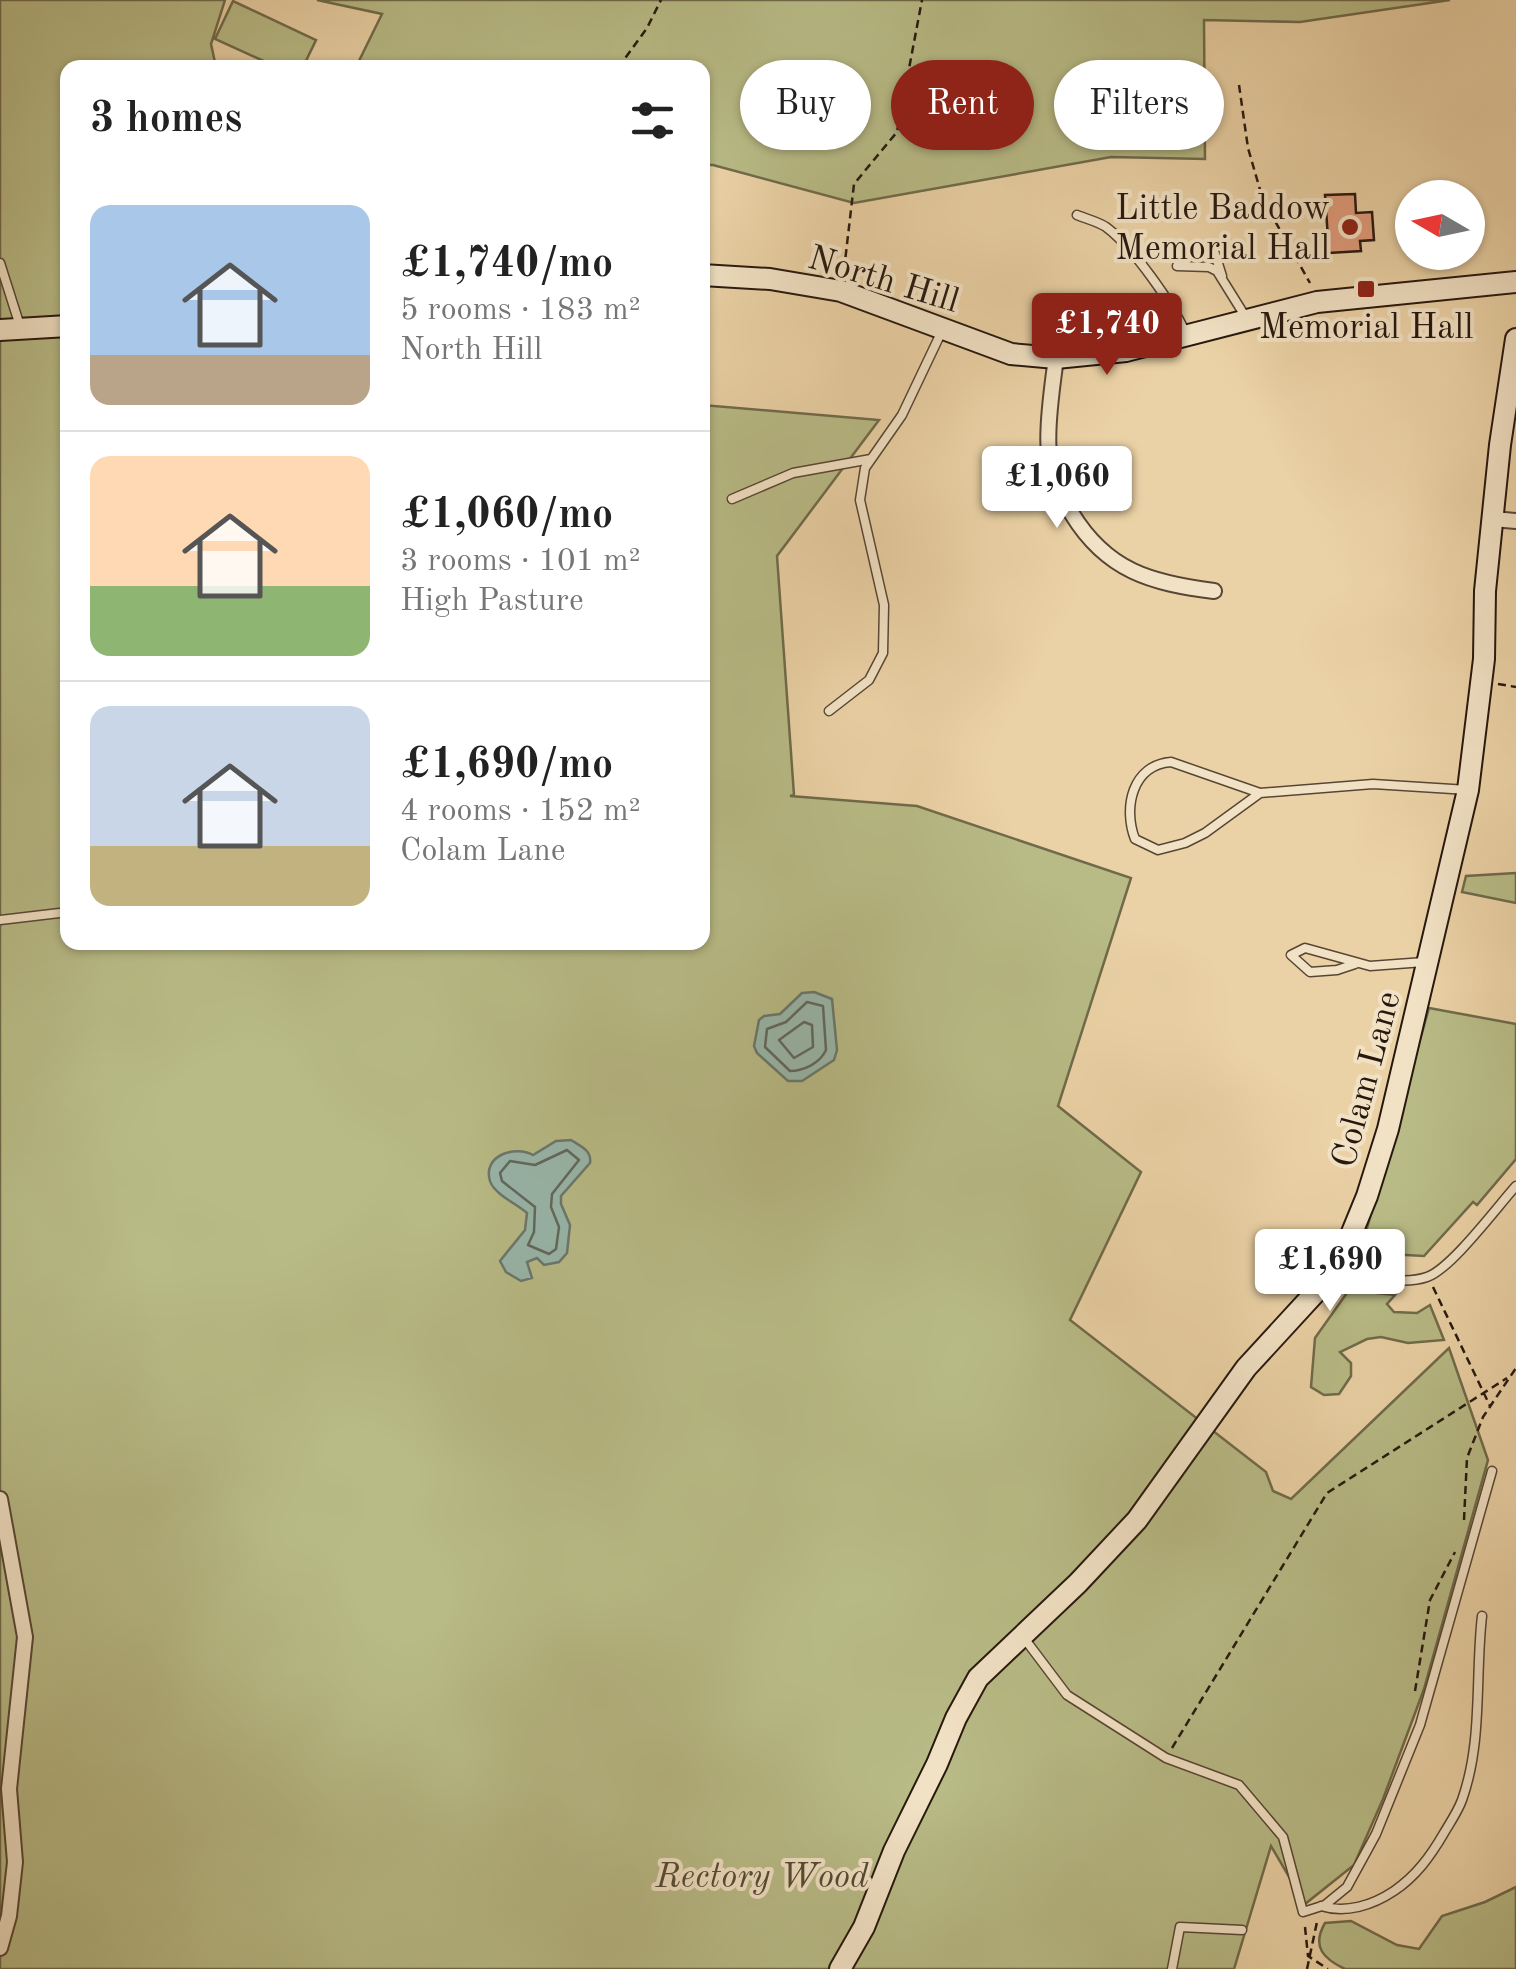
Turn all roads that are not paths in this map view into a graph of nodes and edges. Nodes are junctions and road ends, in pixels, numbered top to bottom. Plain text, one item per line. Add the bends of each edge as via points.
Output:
1 (1077, 216) dead end
2 (1214, 252) dead end
3 (0, 263) edge
4 (1178, 266) dead end
5 (710, 275) edge
6 (1223, 280) junction
7 (1516, 282) edge
8 (1247, 320) junction
9 (60, 326) edge
10 (10, 329) edge
11 (943, 329) junction
12 (1188, 338) junction
13 (1516, 339) edge
14 (1056, 358) junction
15 (871, 458) junction
16 (732, 498) dead end
17 (1493, 518) junction
18 (1516, 521) edge
19 (1214, 591) dead end
20 (829, 711) dead end
21 (1468, 790) junction
22 (1260, 793) junction
23 (60, 913) edge
24 (0, 920) edge
25 (1429, 961) junction
26 (1355, 964) junction
27 (1516, 1186) edge
28 (1337, 1269) junction
29 (1492, 1472) dead end
30 (0, 1499) edge
31 (1482, 1616) dead end
32 (1023, 1636) junction
33 (1321, 1906) junction
34 (1242, 1930) dead end
35 (0, 1948) edge
36 (840, 1969) edge
37 (1172, 1969) edge

1 - 12 lane via 1114,234
2 - 6 lane
3 - 10 lane
4 - 6 lane via 1209,267
5 - 11 street, North Hill via 841,291
6 - 8 lane
7 - 8 street, North Hill via 1316,302
8 - 12 street, North Hill
9 - 10 street
11 - 14 street, North Hill via 1011,354
11 - 15 lane via 902,415
12 - 14 street, North Hill
13 - 17 street, Colam Lane
14 - 19 street via 1048,425 1055,488 1082,530 1120,568 1170,586
15 - 16 lane via 794,473
15 - 20 lane via 860,500 884,605 884,652 869,680
17 - 18 street
17 - 21 street, Colam Lane
21 - 22 lane via 1373,784
21 - 25 street, Colam Lane
22 - 22 lane via 1205,833 1158,850 1135,839 1129,823 1130,794 1160,762
23 - 24 lane
25 - 26 lane
25 - 28 street, Colam Lane via 1388,1128
26 - 26 lane via 1310,972 1291,955 1305,948
27 - 28 lane via 1428,1277
28 - 32 street, Colam Lane via 1246,1368 1137,1520
29 - 33 lane via 1420,1726 1347,1887
30 - 35 street via 25,1636 9,1789 15,1862
31 - 33 lane via 1476,1736 1462,1801 1411,1879 1354,1909
32 - 33 lane via 1067,1695 1166,1758 1239,1785 1284,1837 1303,1912
32 - 36 street, Colam Lane via 978,1678 956,1718
34 - 37 lane via 1180,1926

